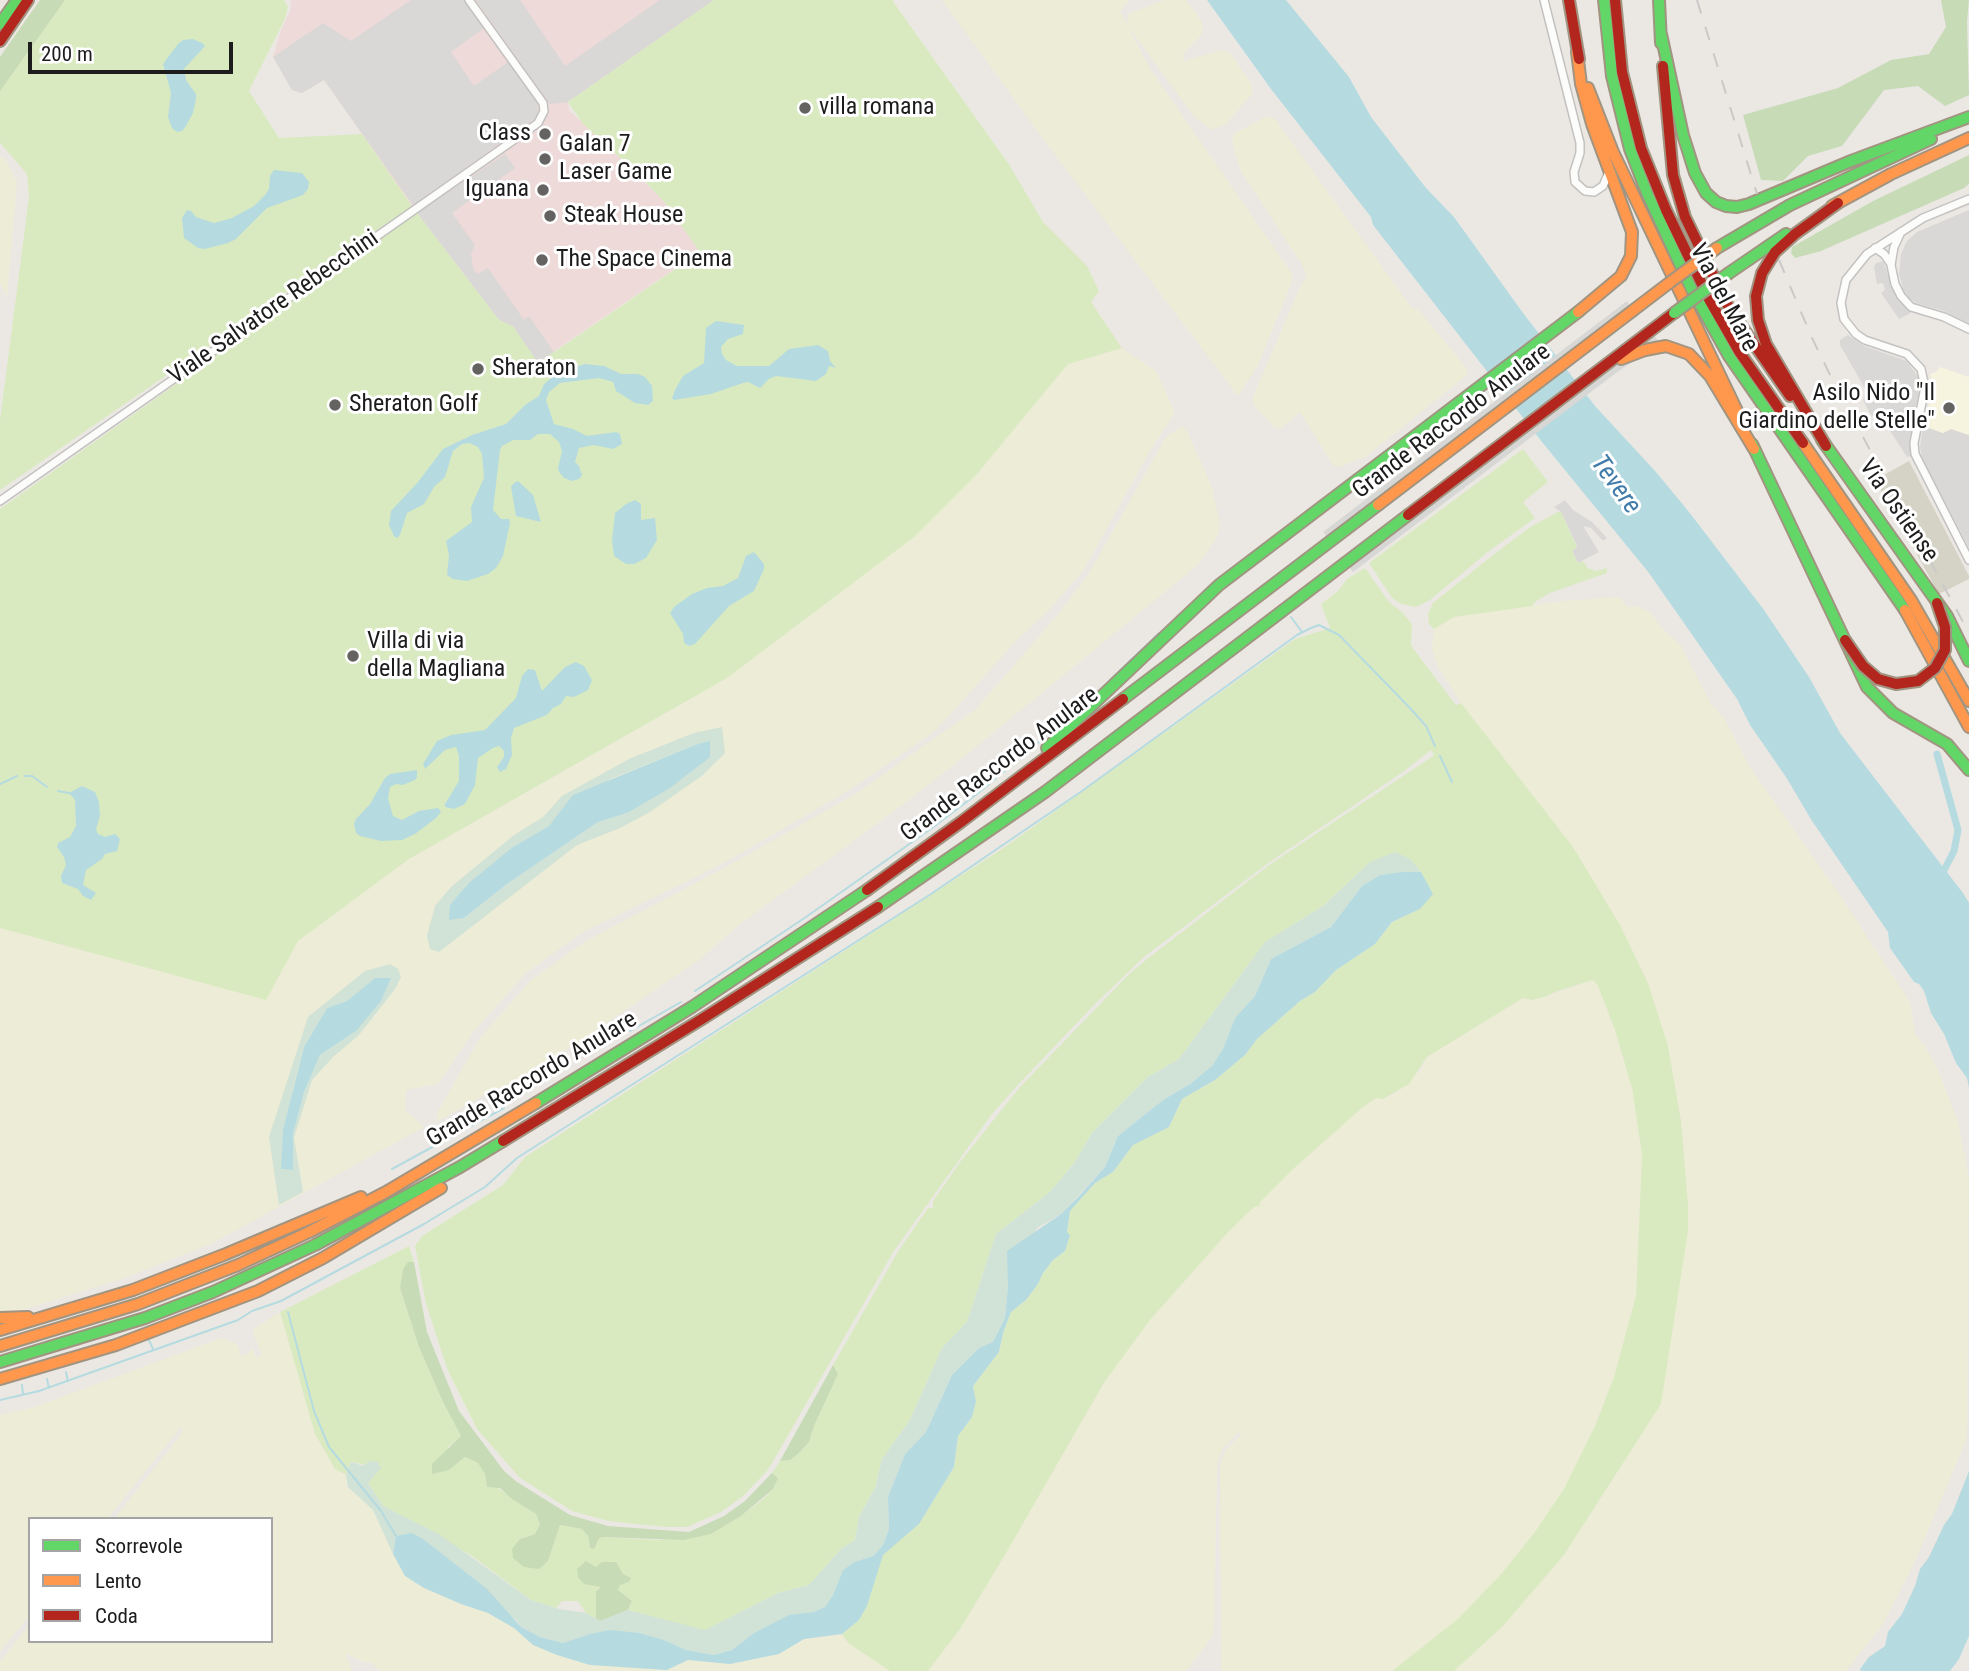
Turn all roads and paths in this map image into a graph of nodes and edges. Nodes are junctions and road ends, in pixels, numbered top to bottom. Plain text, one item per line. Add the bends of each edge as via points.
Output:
1 (17, 0) edge
2 (28, 0) edge
3 (469, 0) edge
4 (1544, 0) edge
5 (1569, 0) edge
6 (1604, 0) edge
7 (1615, 0) edge
8 (1659, 0) edge
9 (0, 24) edge
10 (1661, 34) junction
11 (0, 41) edge
12 (1577, 52) junction
13 (1969, 119) edge
14 (1969, 138) edge
15 (1609, 172) junction
16 (1969, 199) edge
17 (1838, 203) junction
18 (1902, 231) junction
19 (1874, 248) junction
20 (1891, 265) junction
21 (1969, 330) edge
22 (1592, 375) junction
23 (1826, 446) junction
24 (1754, 449) junction
25 (0, 502) edge
26 (1969, 560) edge
27 (1937, 603) junction
28 (1846, 640) junction
29 (1969, 661) edge
30 (1969, 701) edge
31 (1969, 727) edge
32 (1969, 770) edge
33 (1007, 788) junction
34 (513, 1137) junction
35 (410, 1178) junction
36 (87, 1305) junction
37 (0, 1318) edge
38 (0, 1330) edge
39 (0, 1346) edge
40 (80, 1356) junction
41 (0, 1362) edge
42 (0, 1379) edge
43 (0, 1387) edge

1 - 9 main road
2 - 11 main road
3 - 25 street, Viale Salvatore Rebecchini via 543,103 538,123
4 - 15 street via 1580,143 1574,182 1594,192 1604,186
5 - 12 main road
6 - 31 main road, Via del Mare via 1613,83 1630,149 1691,288 1729,356 1912,620
7 - 30 main road, Via del Mare via 1622,72 1641,148 1710,301 1740,354 1911,600
8 - 10 main road, Via Ostiense
10 - 13 main road via 1693,167 1706,192 1726,206 1749,204
10 - 23 main road, Via Ostiense via 1673,175 1685,217 1735,319
12 - 15 main road via 1588,113
12 - 24 main road via 1613,152
13 - 33 main road, Grande Raccordo Anulare, bridge via 1800,200 1717,248
14 - 17 main road, Grande Raccordo Anulare
15 - 33 main road via 1633,240 1627,267 1611,287 1195,605
16 - 18 street
17 - 22 main road, Grande Raccordo Anulare, bridge via 1728,273
17 - 23 main road via 1775,252 1762,272 1756,296 1766,344
18 - 19 street
18 - 20 street
19 - 20 street
19 - 26 street via 1846,280 1842,312 1859,337 1907,354 1920,367 1925,382 1914,451
20 - 21 street via 1899,293 1911,307
22 - 24 main road via 1626,356 1662,346 1685,351 1704,367
22 - 34 main road, Grande Raccordo Anulare via 1045,792 795,961
23 - 27 main road, Via Ostiense
24 - 28 main road
27 - 28 main road, bridge via 1945,627 1945,650 1936,668 1918,681 1900,684 1878,679
27 - 29 main road, Via Ostiense via 1951,621
28 - 32 main road, bridge via 1859,673 1878,700 1943,741
33 - 35 main road, Grande Raccordo Anulare via 780,950
34 - 40 main road, Grande Raccordo Anulare via 418,1202 289,1276 189,1319
34 - 41 main road, Grande Raccordo Anulare via 359,1223 235,1283 102,1333
35 - 36 main road via 197,1266
35 - 39 main road, Grande Raccordo Anulare via 309,1232 189,1285 96,1319
36 - 37 main road
36 - 38 main road
40 - 42 main road, Grande Raccordo Anulare
40 - 43 main road via 33,1378

